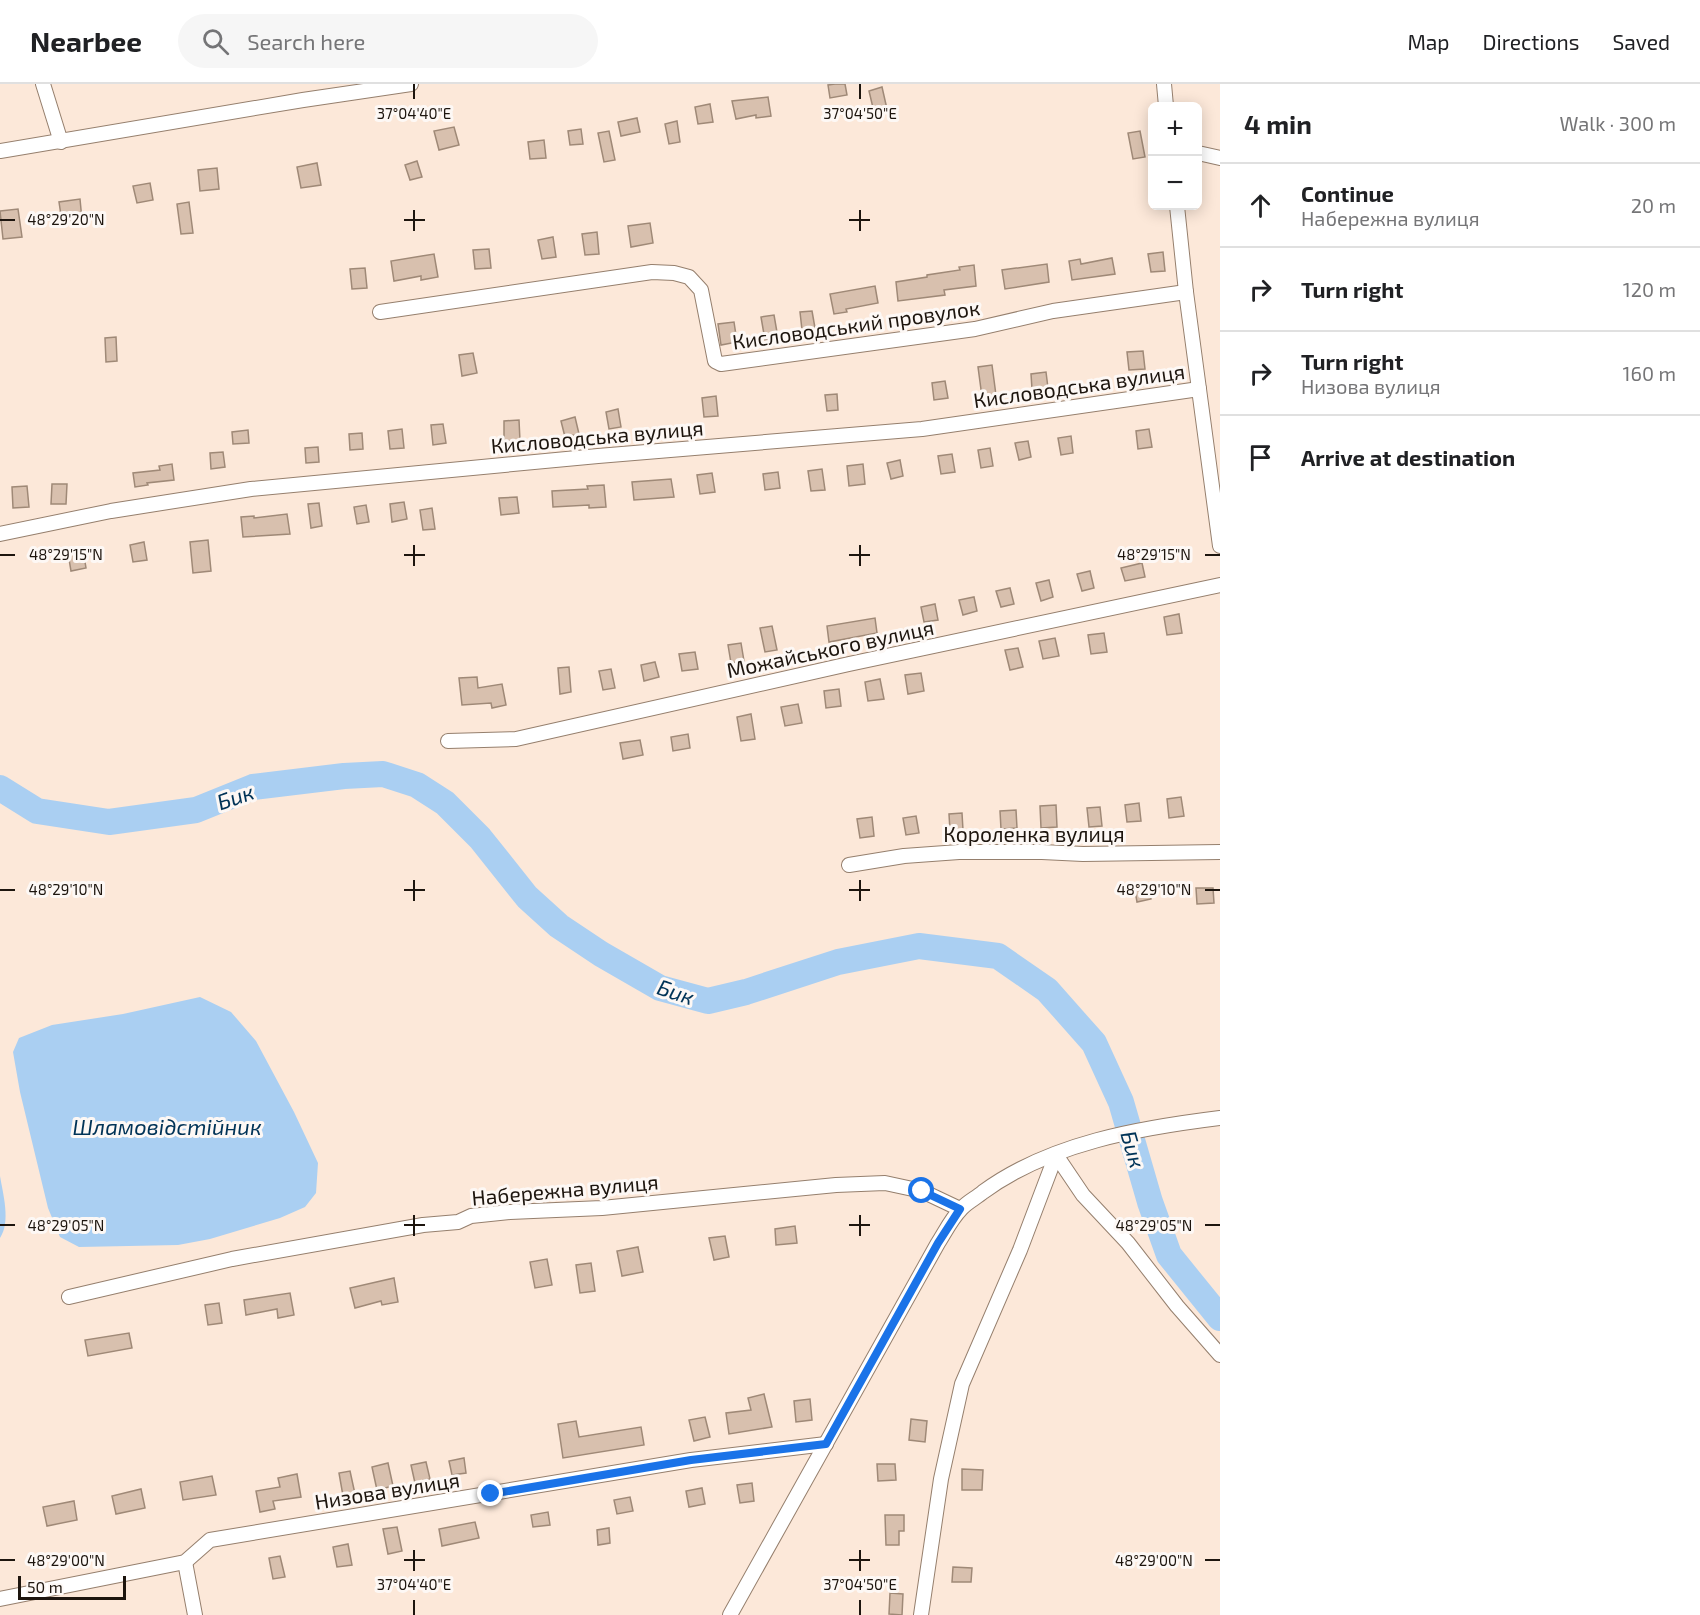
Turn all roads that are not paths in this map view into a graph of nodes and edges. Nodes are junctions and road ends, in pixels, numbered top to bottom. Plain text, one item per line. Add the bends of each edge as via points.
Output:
1 (43, 84) edge
2 (411, 84) edge
3 (1164, 84) edge
4 (1166, 102) edge
5 (61, 142) junction
6 (0, 152) edge
7 (1202, 154) edge
8 (1220, 158) edge
9 (1178, 210) edge
10 (1186, 292) junction
11 (381, 312) dead end
12 (1199, 389) junction
13 (0, 534) edge
14 (1220, 546) edge
15 (1220, 585) edge
16 (448, 741) dead end
17 (1220, 852) edge
18 (849, 865) dead end
19 (1220, 1118) edge
20 (1056, 1155) junction
21 (960, 1209) junction
22 (69, 1297) dead end
23 (1220, 1355) edge
24 (826, 1444) junction
25 (185, 1562) junction
26 (0, 1599) edge
27 (195, 1615) edge
28 (730, 1615) edge
29 (921, 1615) edge

1 - 5 street
2 - 5 street
3 - 4 street
5 - 6 street
7 - 8 street
9 - 10 street
10 - 11 street, Кисловодський провулок via 1053,311 975,329 722,364 715,361 711,349 701,290 689,277 674,273 652,272
10 - 12 street
12 - 13 street, Кисловодська вулиця via 922,429 251,489 111,510
12 - 14 street
15 - 16 street, Можайського вулиця via 516,738
17 - 18 street, Короленка вулиця via 960,852
19 - 20 street via 1103,1138
20 - 21 street via 997,1182
20 - 23 street via 1083,1195
20 - 29 street via 962,1384 941,1479
21 - 22 street, Набережна вулиця via 922,1191 885,1183 602,1208 510,1212 232,1259
21 - 24 street
24 - 25 street, Низова вулиця via 691,1460 210,1540
24 - 28 street
25 - 26 street
25 - 27 street

